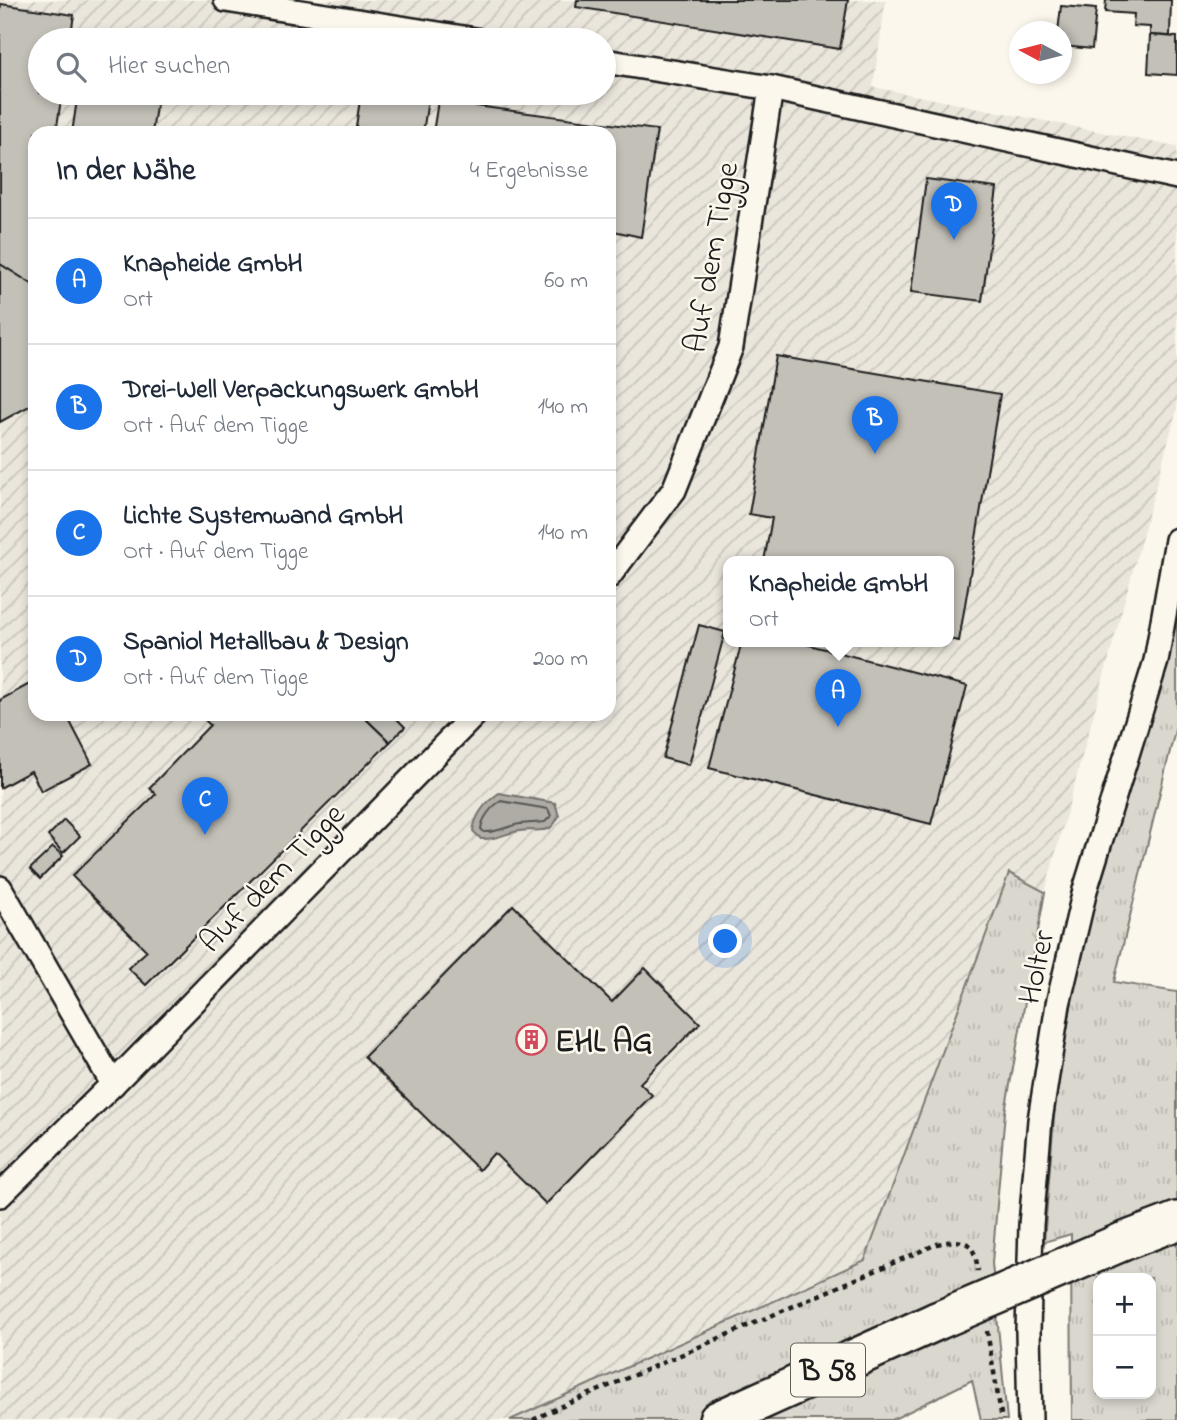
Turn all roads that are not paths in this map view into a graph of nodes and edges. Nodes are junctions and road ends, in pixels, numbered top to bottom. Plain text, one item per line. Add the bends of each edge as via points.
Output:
1 (226, 0) edge
2 (401, 28) edge
3 (616, 63) edge
4 (771, 88) junction
5 (1177, 177) edge
6 (1177, 540) edge
7 (616, 567) edge
8 (468, 721) edge
9 (0, 888) edge
10 (113, 1084) junction
11 (0, 1195) edge
12 (1177, 1221) edge
13 (718, 1420) edge
14 (1030, 1420) edge

1 - 2 street
3 - 4 street
4 - 5 street
4 - 7 street, Auf dem Tigge via 731,347 674,490
6 - 14 street, Holter via 1156,661 1085,890 1058,1004 1040,1120 1031,1225
8 - 10 street, Auf dem Tigge
9 - 10 street
10 - 11 street, Auf dem Tigge
12 - 13 main road, B 58, bridge via 937,1321

